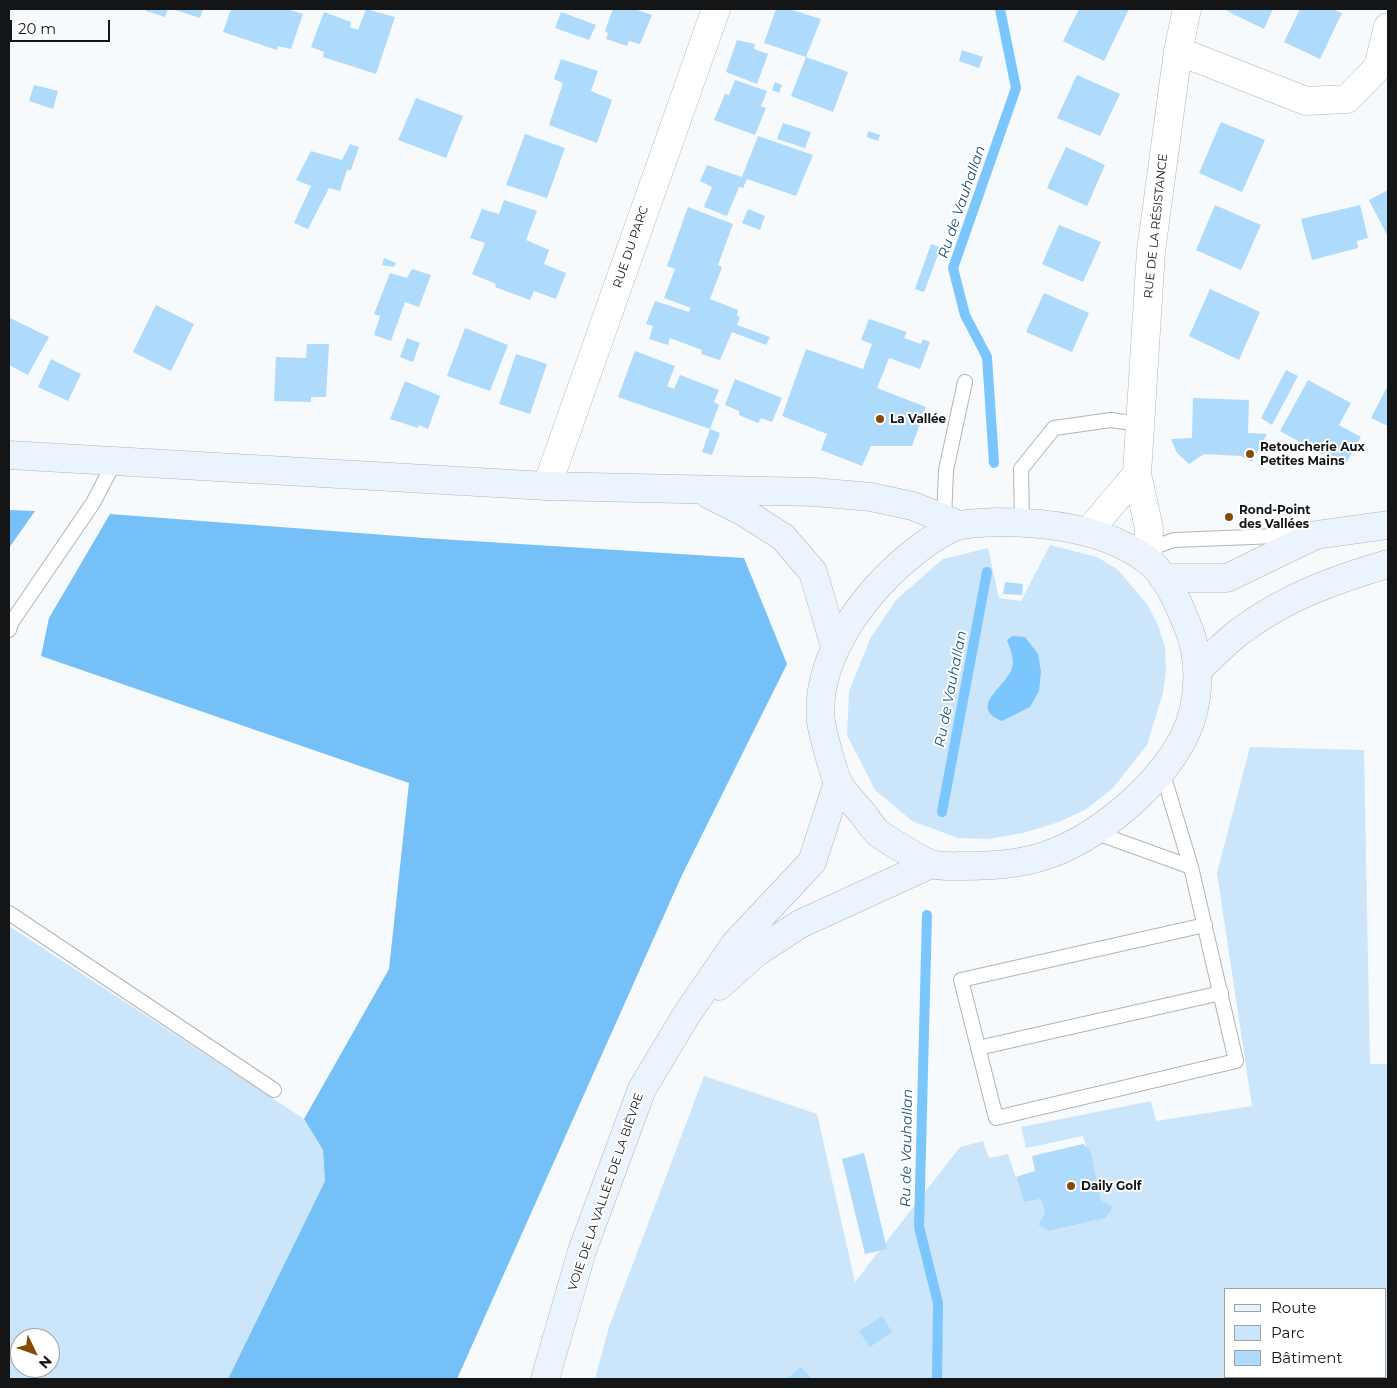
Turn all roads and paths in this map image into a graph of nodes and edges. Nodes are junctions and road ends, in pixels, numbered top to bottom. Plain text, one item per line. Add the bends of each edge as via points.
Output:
1 (716, 9) edge
2 (1187, 9) edge
3 (1388, 27) edge
4 (1178, 51) junction
5 (965, 382) dead end
6 (1139, 424) junction
7 (9, 455) edge
8 (116, 459) junction
9 (1137, 474) junction
10 (547, 486) junction
11 (702, 491) junction
12 (952, 522) junction
13 (1022, 522) junction
14 (1388, 525) edge
15 (1088, 532) junction
16 (1316, 535) junction
17 (1388, 564) edge
18 (1155, 569) junction
19 (9, 625) edge
20 (836, 647) junction
21 (1198, 669) junction
22 (1162, 771) junction
23 (838, 782) junction
24 (1094, 832) junction
25 (931, 864) junction
26 (1191, 867) junction
27 (9, 913) edge
28 (1205, 925) junction
29 (1221, 994) junction
30 (688, 1014) junction
31 (978, 1048) junction
32 (274, 1090) dead end
33 (545, 1379) edge

1 - 10 street, RUE DU PARC
2 - 4 street, RUE DE LA RÉSISTANCE
3 - 4 street via 1378,67 1347,99 1306,101
4 - 6 street, RUE DE LA RÉSISTANCE via 1150,251
5 - 12 lane via 946,470
6 - 9 street, RUE DE LA RÉSISTANCE
6 - 13 lane via 1111,420 1054,428 1022,469
7 - 8 main road
8 - 10 main road
8 - 19 lane via 93,502
9 - 15 street
9 - 18 street, RUE DE LA RÉSISTANCE
10 - 11 main road
11 - 12 main road via 814,492 871,497 913,506
11 - 20 main road via 783,537 813,572
12 - 13 main road, VOIE DE LA VALLÉE DE LA BIÈVRE
12 - 20 main road, VOIE DE LA VALLÉE DE LA BIÈVRE via 895,567 864,602
13 - 15 main road, VOIE DE LA VALLÉE DE LA BIÈVRE
14 - 16 main road
15 - 18 main road, VOIE DE LA VALLÉE DE LA BIÈVRE via 1116,542
16 - 18 main road via 1227,578
16 - 18 lane via 1174,540 1157,546
17 - 21 main road via 1303,593 1242,630
18 - 21 main road, VOIE DE LA VALLÉE DE LA BIÈVRE via 1178,602 1192,634
20 - 23 main road, VOIE DE LA VALLÉE DE LA BIÈVRE via 823,687 821,722
21 - 22 main road, VOIE DE LA VALLÉE DE LA BIÈVRE via 1184,737
22 - 24 main road, VOIE DE LA VALLÉE DE LA BIÈVRE
22 - 26 lane
23 - 25 main road, VOIE DE LA VALLÉE DE LA BIÈVRE via 877,832
23 - 30 main road, VOIE DE LA VALLÉE DE LA BIÈVRE via 812,862 735,944
24 - 25 main road, VOIE DE LA VALLÉE DE LA BIÈVRE via 1044,856 974,866
24 - 26 lane
25 - 30 main road, VOIE DE LA VALLÉE DE LA BIÈVRE via 800,924 757,952
26 - 28 lane
27 - 32 lane
28 - 29 lane
28 - 31 lane via 961,980
29 - 31 lane
29 - 31 lane via 1236,1061 996,1118
30 - 33 main road, VOIE DE LA VALLÉE DE LA BIÈVRE via 642,1089 582,1251

